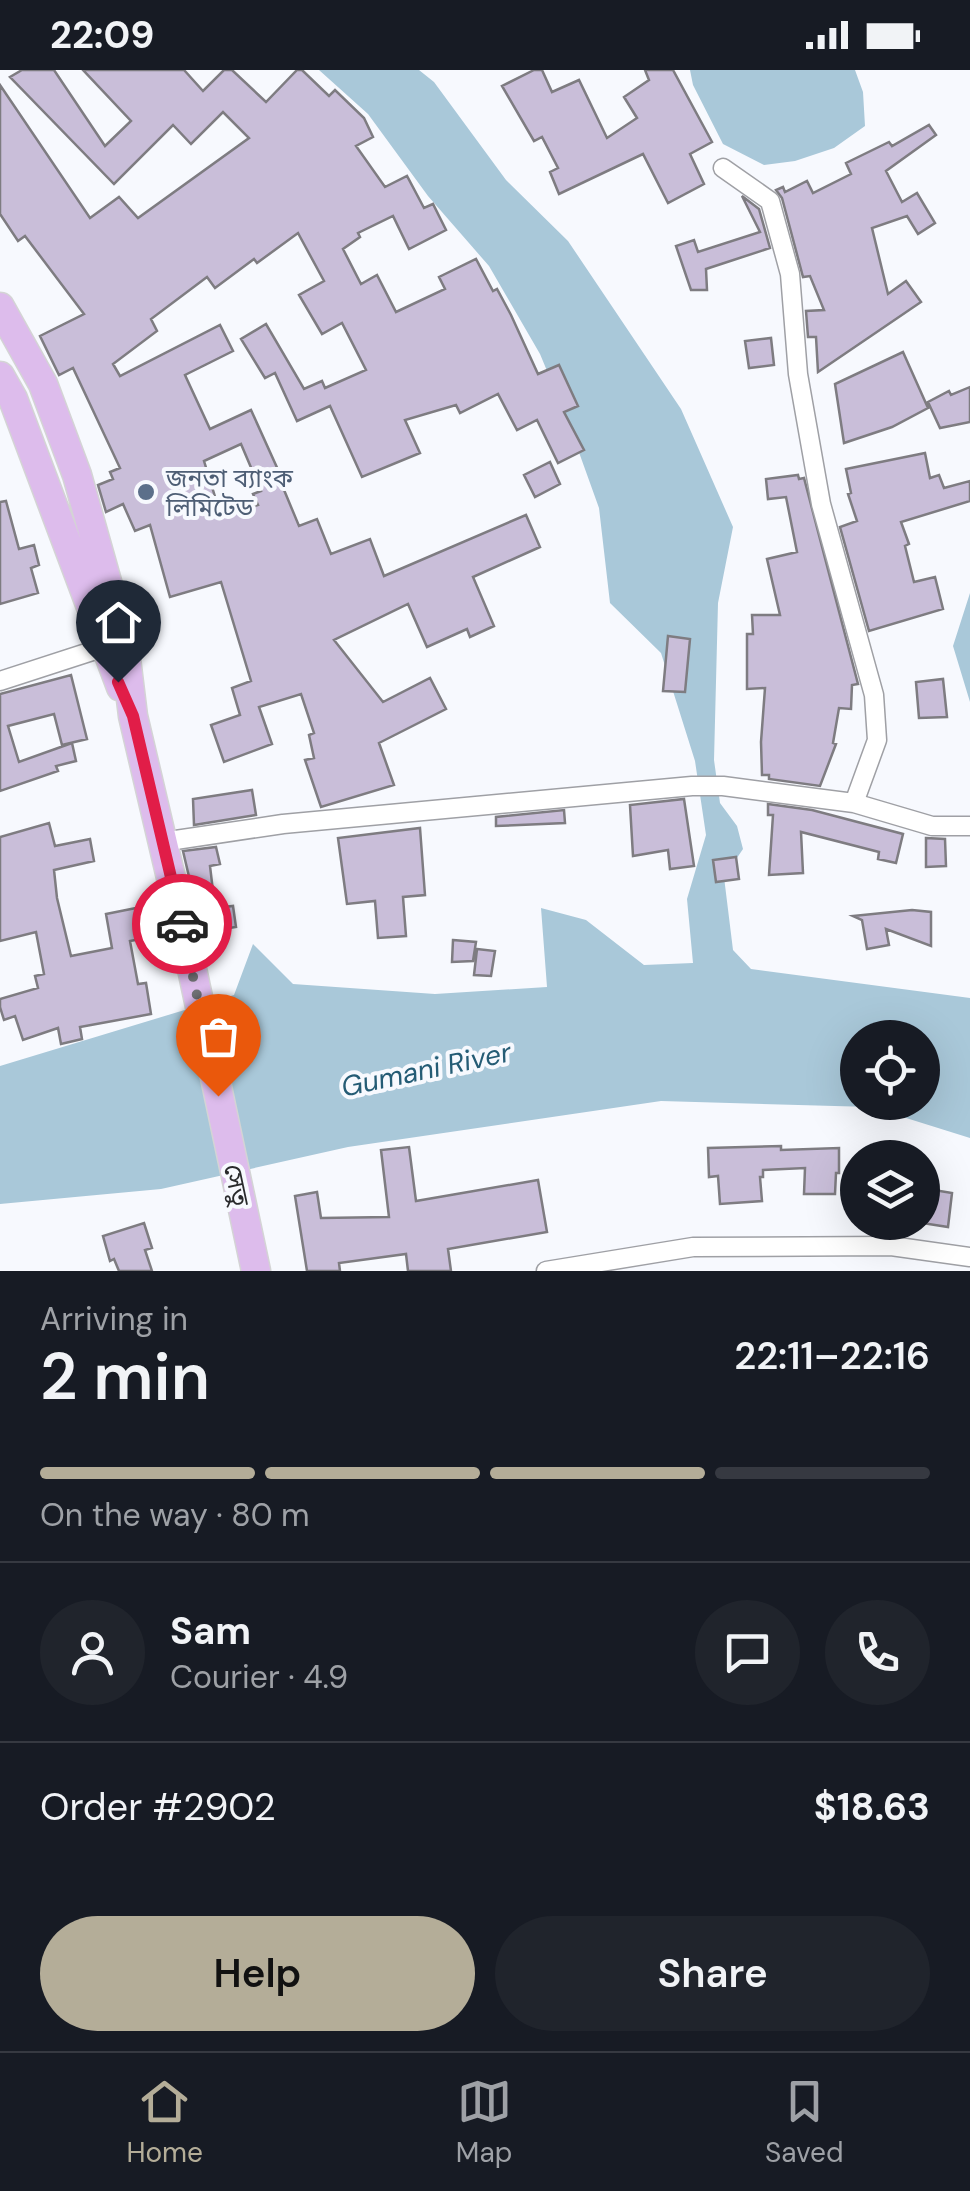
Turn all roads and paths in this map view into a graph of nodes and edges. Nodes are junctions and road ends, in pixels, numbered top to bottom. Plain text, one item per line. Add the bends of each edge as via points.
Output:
1 (723, 168) dead end
2 (0, 307) edge
3 (0, 376) edge
4 (114, 644) junction
5 (0, 682) edge
6 (854, 803) junction
7 (970, 826) edge
8 (162, 842) junction
9 (970, 1257) edge
10 (256, 1271) edge
11 (546, 1271) edge

1 - 6 street via 770,202 790,274 798,374 821,504 874,695 877,740
2 - 4 main road via 43,384 77,475
3 - 4 main road
4 - 5 street
4 - 8 main road, সেতু
6 - 7 street via 932,826
6 - 8 street via 692,786 283,824
8 - 10 main road, সেতু
9 - 11 street via 891,1246 693,1247

